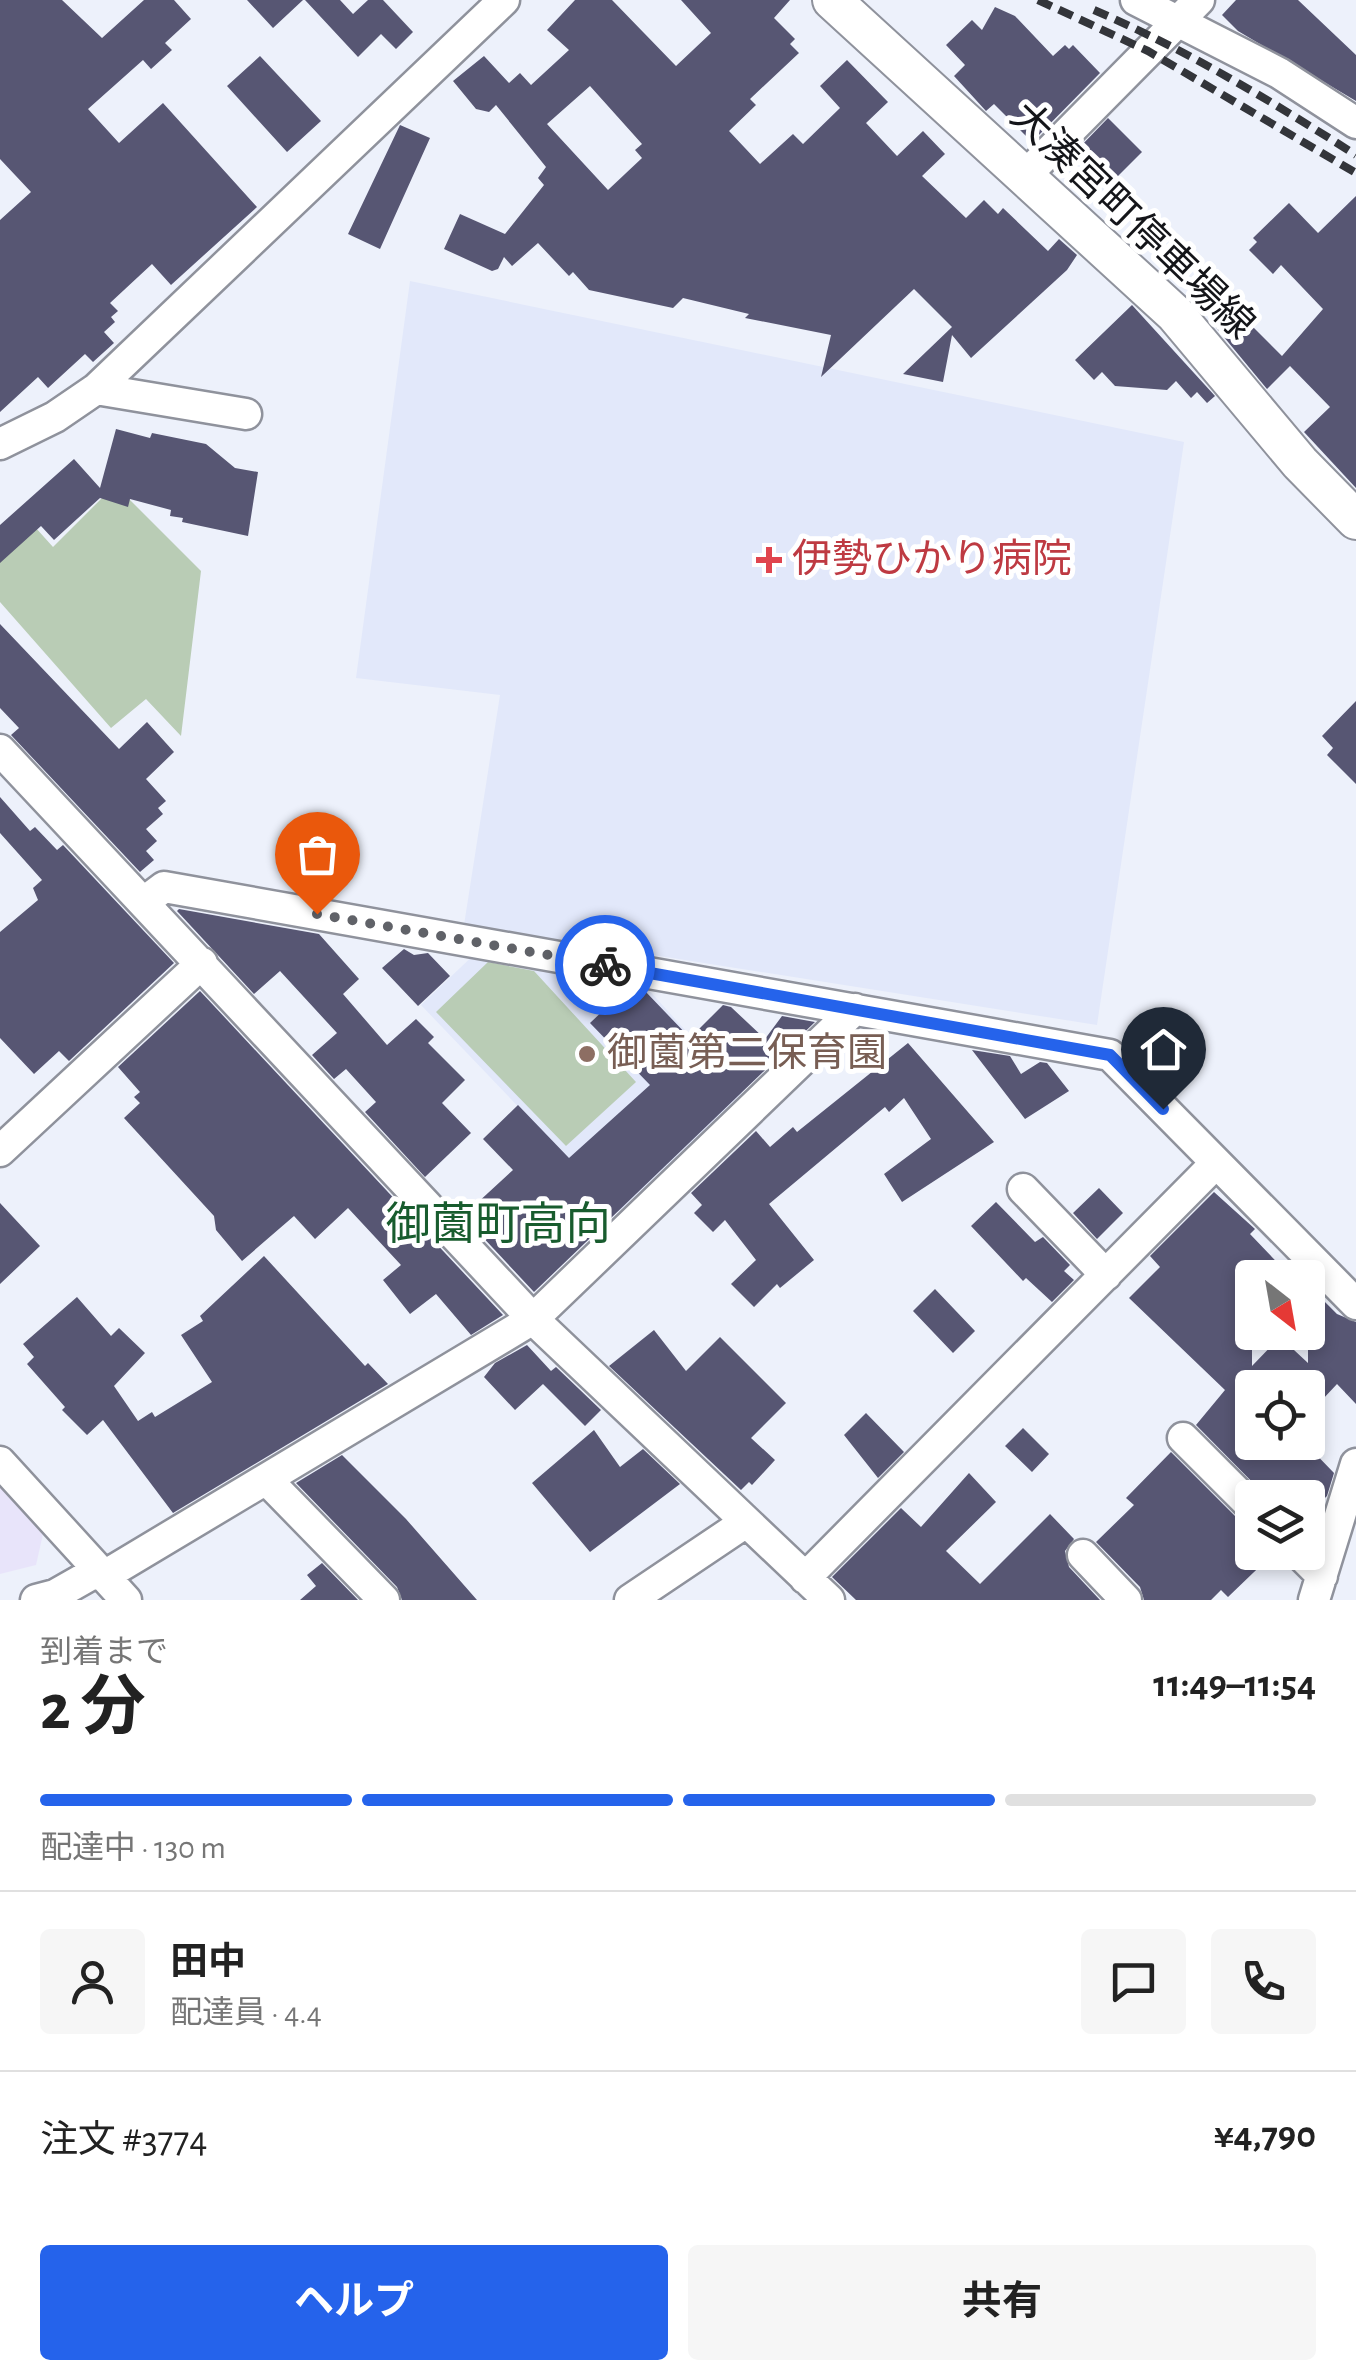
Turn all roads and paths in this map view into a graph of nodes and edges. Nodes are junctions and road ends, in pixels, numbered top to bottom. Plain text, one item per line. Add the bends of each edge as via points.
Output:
1 (504, 0) edge
2 (832, 0) edge
3 (1136, 0) edge
4 (1189, 10) edge
5 (1356, 123) edge
6 (1025, 176) junction
7 (96, 389) junction
8 (246, 414) dead end
9 (0, 444) edge
10 (1356, 520) edge
11 (0, 750) edge
12 (144, 902) junction
13 (202, 963) junction
14 (855, 1009) junction
15 (0, 1151) edge
16 (1216, 1163) junction
17 (1023, 1190) dead end
18 (1106, 1275) junction
19 (1356, 1304) edge
20 (533, 1319) junction
21 (1183, 1438) dead end
22 (0, 1462) edge
23 (1356, 1464) edge
24 (266, 1480) junction
25 (1235, 1490) edge
26 (746, 1522) junction
27 (1344, 1548) edge
28 (1083, 1555) dead end
29 (102, 1573) junction
30 (805, 1578) junction
31 (1318, 1588) edge
32 (36, 1600) edge
33 (126, 1600) edge
34 (384, 1600) edge
35 (630, 1600) edge
36 (830, 1600) edge
37 (1126, 1600) edge

1 - 7 street
2 - 6 main road, 大湊宮町停車場線
3 - 4 street
4 - 5 street
4 - 6 street
6 - 10 main road, 大湊宮町停車場線 via 1175,314
7 - 8 street
7 - 9 street
11 - 12 street
12 - 13 street
12 - 14 street via 164,888
13 - 15 street
13 - 20 street
14 - 16 street via 1110,1055
14 - 20 street
16 - 18 street
16 - 19 street
17 - 18 street
18 - 30 street
20 - 24 street
20 - 26 street
21 - 25 street
22 - 29 street
23 - 27 street
24 - 29 street
24 - 34 street
26 - 30 street
26 - 35 street
27 - 31 street
28 - 37 street
29 - 32 street
29 - 33 street
30 - 36 street

